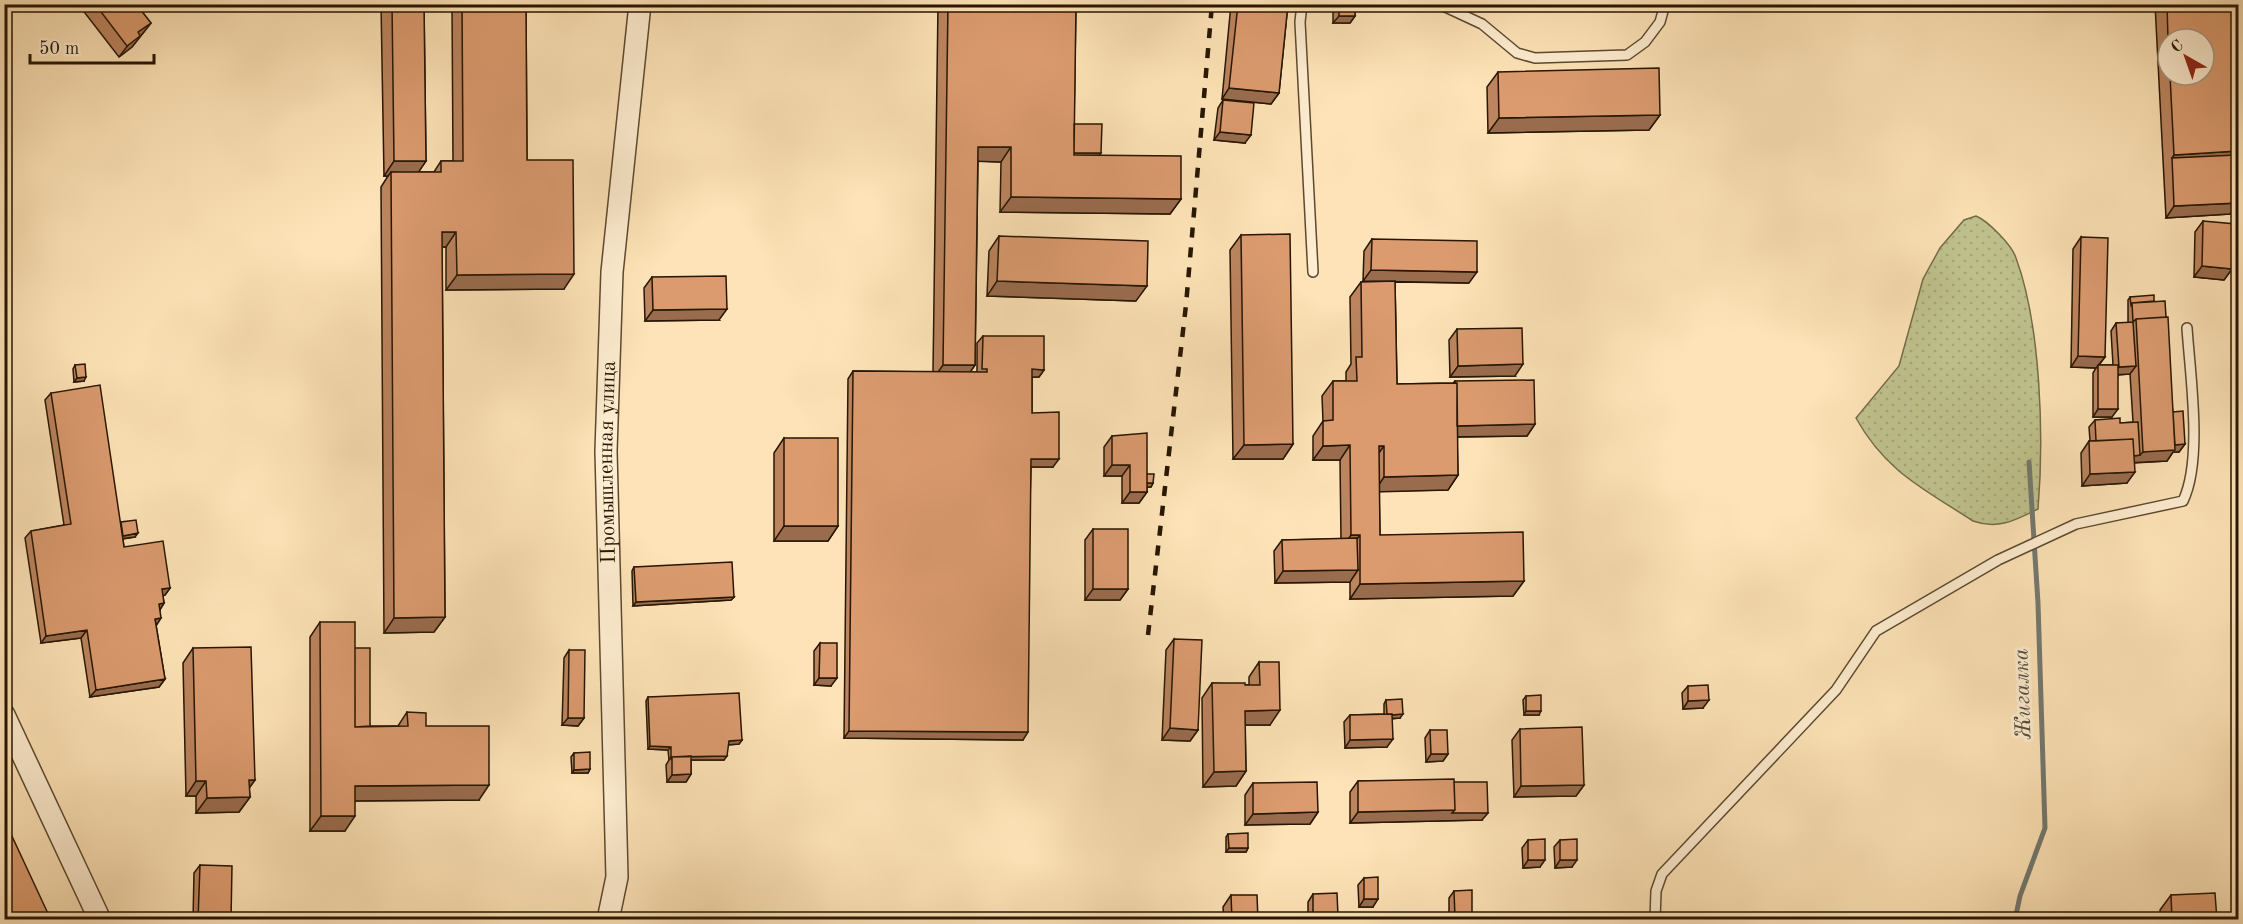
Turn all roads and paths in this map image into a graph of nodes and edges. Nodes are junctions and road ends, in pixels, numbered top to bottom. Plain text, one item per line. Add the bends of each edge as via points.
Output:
1 (640, 4) edge
2 (1302, 4) edge
3 (1439, 4) edge
4 (1665, 4) edge
5 (1313, 272) dead end
6 (2187, 328) dead end
7 (4, 714) edge
8 (100, 920) edge
9 (608, 920) edge
10 (1655, 920) edge

1 - 9 street, Промышленная улица via 612,272 606,451 617,877
2 - 5 lane
3 - 4 lane via 1482,24 1517,53 1535,58 1627,55 1645,42 1660,22
6 - 10 lane via 2193,424 2189,488 2183,501 2076,525 1998,560 1875,631 1836,690 1662,874 1656,891
7 - 8 street

